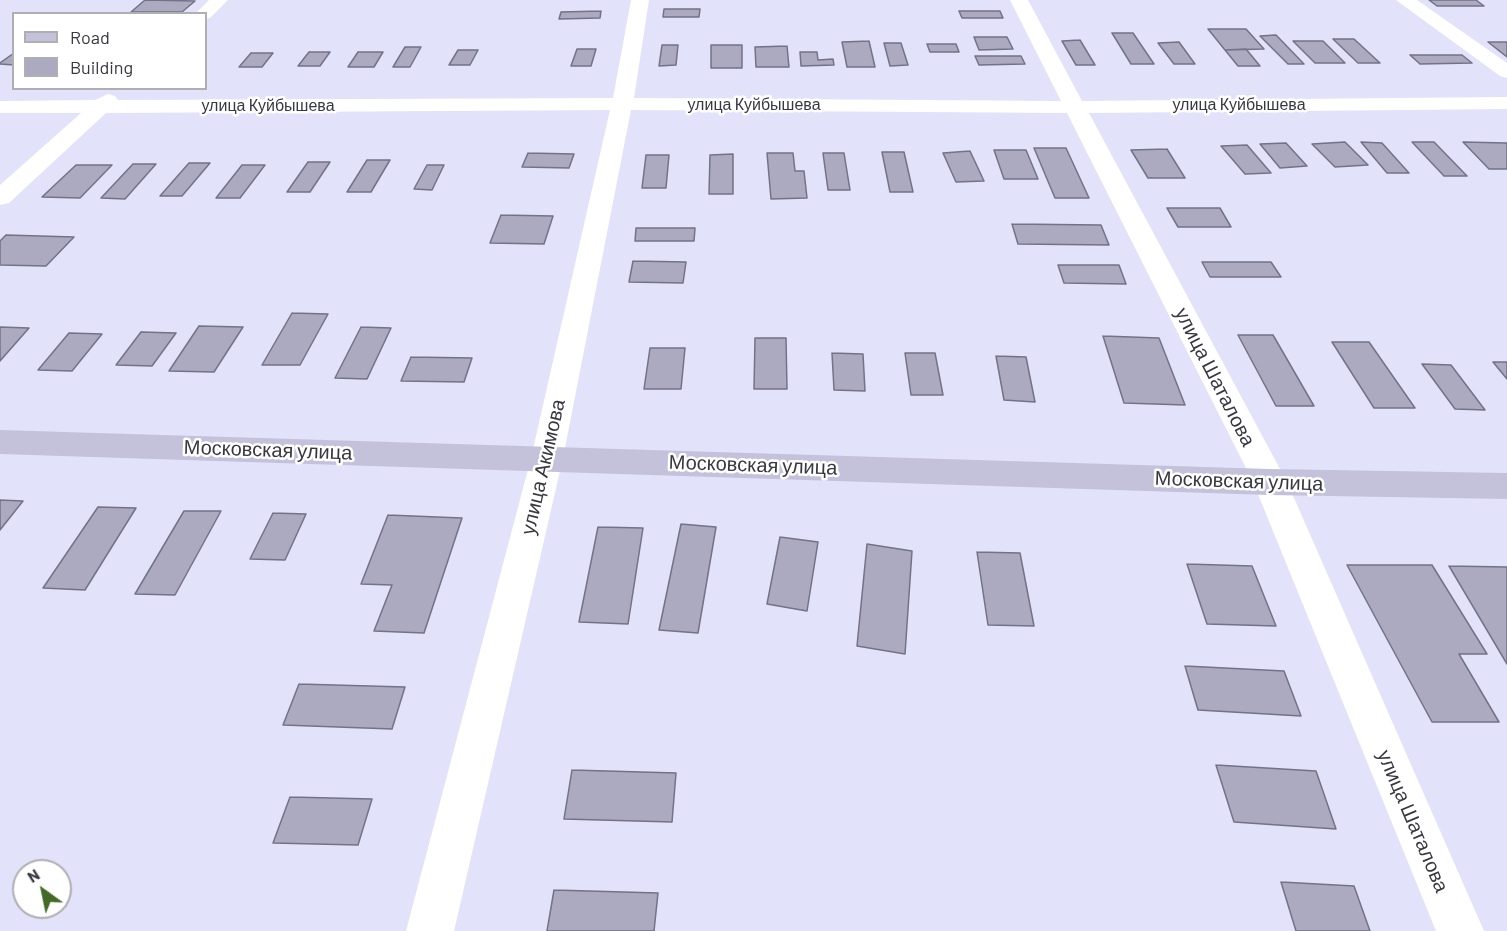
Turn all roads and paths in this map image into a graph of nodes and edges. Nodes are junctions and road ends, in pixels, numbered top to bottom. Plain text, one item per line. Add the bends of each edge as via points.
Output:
1 (219, 0) edge
2 (640, 0) edge
3 (1019, 0) edge
4 (1405, 0) edge
5 (206, 12) edge
6 (1507, 72) edge
7 (118, 90) edge
8 (1507, 103) edge
9 (622, 105) junction
10 (1076, 106) junction
11 (0, 107) edge
12 (100, 107) junction
13 (0, 198) edge
14 (0, 442) edge
15 (547, 458) junction
16 (1270, 482) junction
17 (1507, 486) edge
18 (430, 931) edge
19 (1460, 931) edge

1 - 5 street
2 - 9 street, улица Акимова
3 - 10 street, улица Шаталова
4 - 6 street
7 - 12 street
8 - 10 street, улица Куйбышева
9 - 10 street, улица Куйбышева
9 - 12 street, улица Куйбышева
9 - 15 street, улица Акимова
10 - 16 street, улица Шаталова
11 - 12 street, улица Куйбышева
12 - 13 street
14 - 15 street, Московская улица
15 - 16 street, Московская улица
15 - 18 street, улица Акимова
16 - 17 street, Московская улица
16 - 19 street, улица Шаталова

